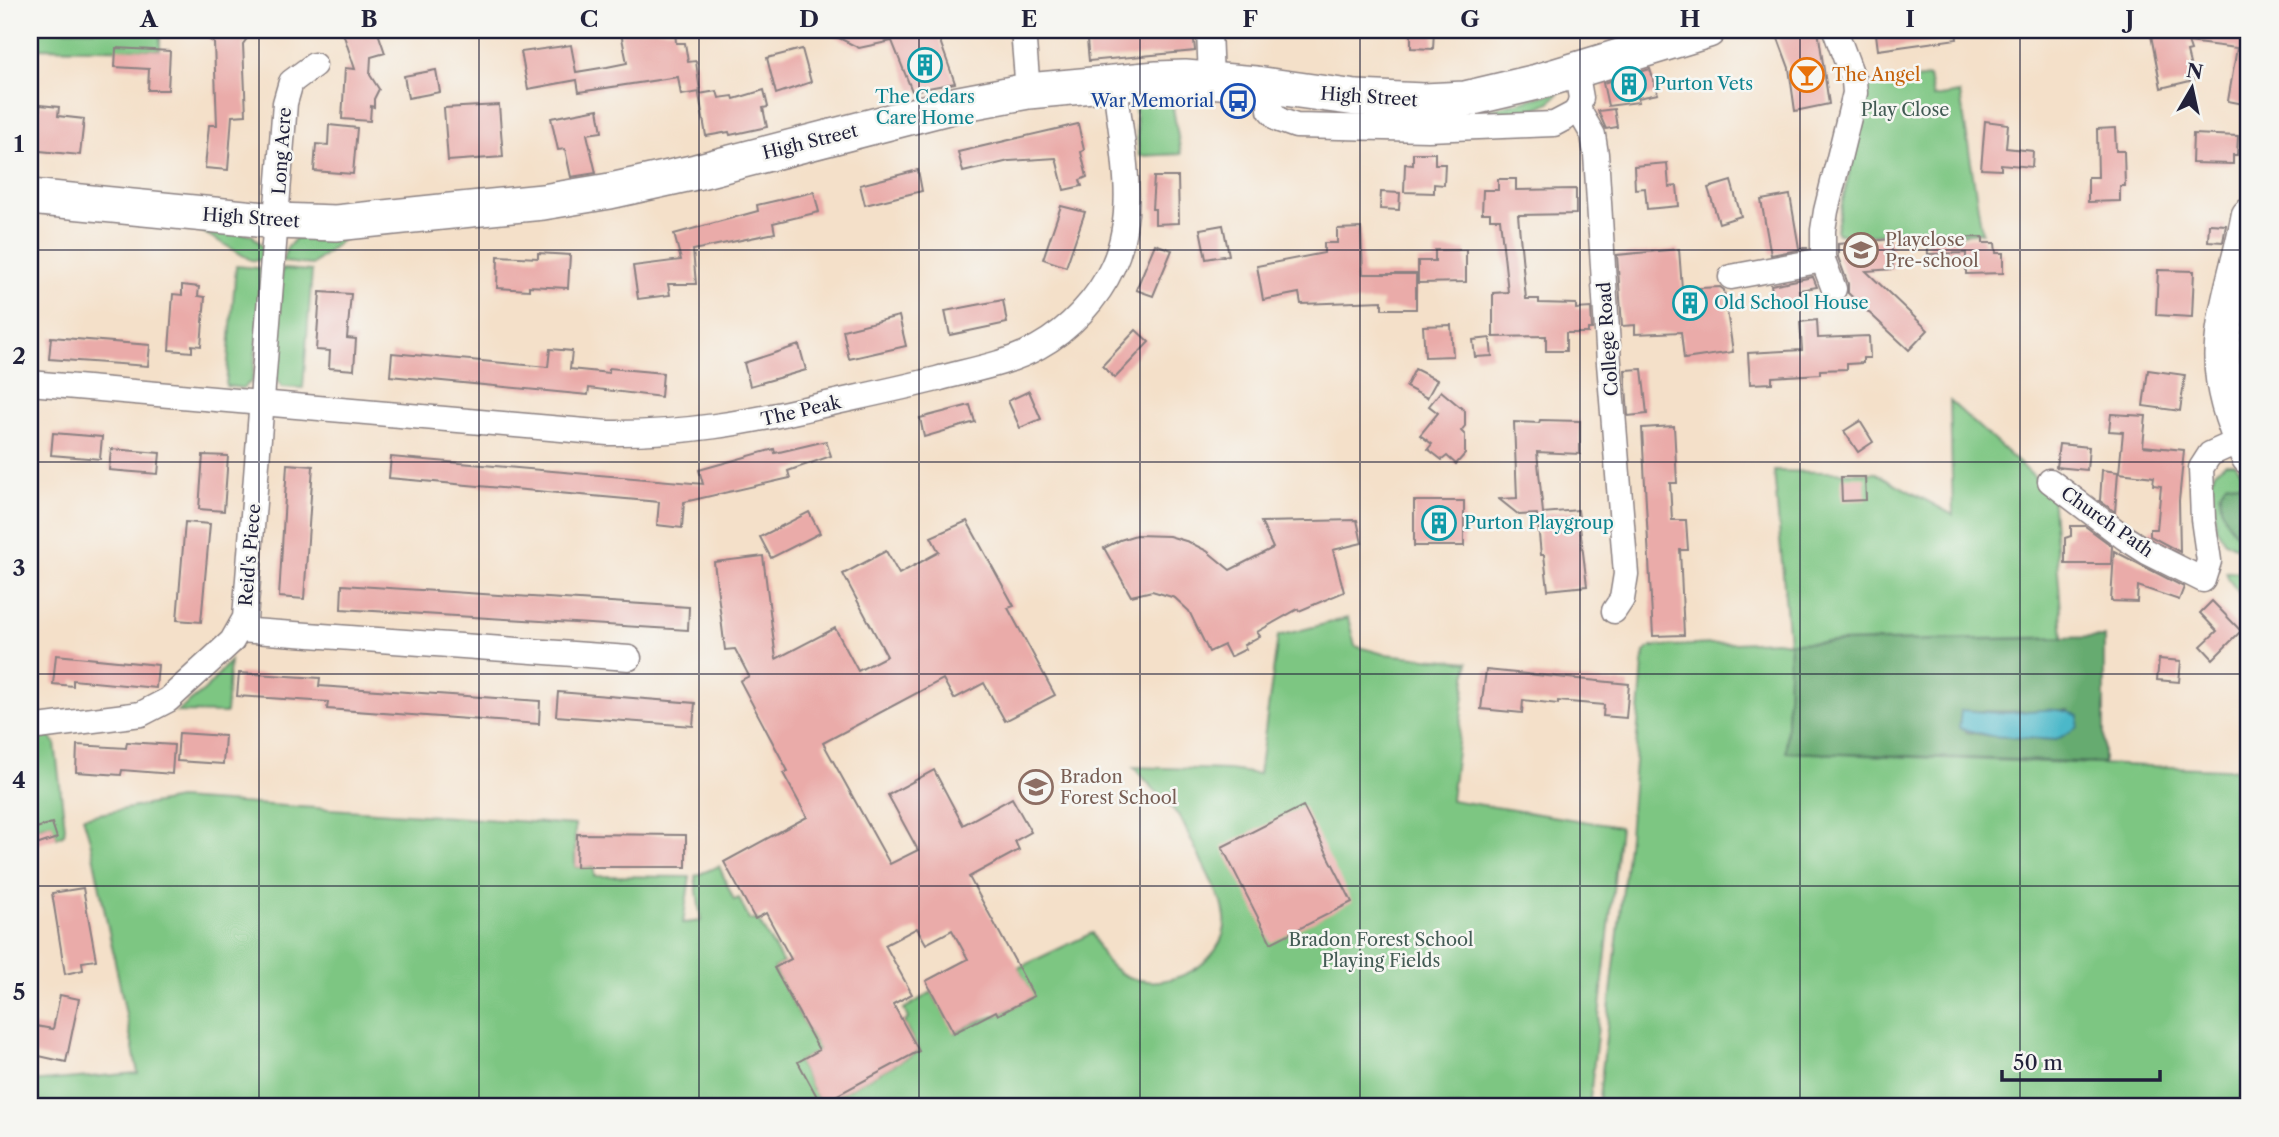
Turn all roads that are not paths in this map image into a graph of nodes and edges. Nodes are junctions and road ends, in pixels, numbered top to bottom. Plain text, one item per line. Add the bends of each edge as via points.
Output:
1 (1023, 30) edge
2 (1209, 30) edge
3 (1708, 30) edge
4 (1835, 30) edge
5 (314, 65) dead end
6 (1576, 70) junction
7 (1211, 79) junction
8 (1115, 83) junction
9 (1270, 86) junction
10 (1028, 91) junction
11 (1578, 109) junction
12 (30, 197) edge
13 (2249, 216) edge
14 (277, 220) junction
15 (1823, 260) junction
16 (1731, 277) dead end
17 (1833, 289) dead end
18 (30, 383) edge
19 (261, 404) junction
20 (2245, 448) edge
21 (2050, 481) dead end
22 (1614, 611) dead end
23 (239, 630) junction
24 (629, 658) dead end
25 (30, 728) edge

1 - 10 street
2 - 7 street
3 - 6 street, High Street
4 - 15 street via 1855,93 1826,212
5 - 14 street, Long Acre via 285,72
6 - 9 street, High Street via 1484,96 1434,101 1356,98
6 - 11 street, College Road via 1581,98
7 - 8 street, High Street
7 - 9 street, High Street
8 - 10 street, High Street
8 - 19 street, The Peak via 1128,191 1115,259 1083,310 1052,338 1024,354 876,395 753,422 652,434
9 - 11 street via 1270,110 1279,120 1296,126 1523,127 1554,124
10 - 14 street, High Street via 610,191 336,223
11 - 22 street, College Road via 1593,135 1596,154 1626,574 1622,599
12 - 14 street, High Street
13 - 20 street via 2222,351 2227,392
14 - 19 street, Reid's Piece
15 - 16 street
15 - 17 street
18 - 19 street
19 - 23 street, Reid's Piece via 245,618
20 - 21 street, Church Path via 2210,454 2201,468 2209,561 2203,580 2125,538
23 - 24 street
23 - 25 street, Reid's Piece via 180,691 141,714

